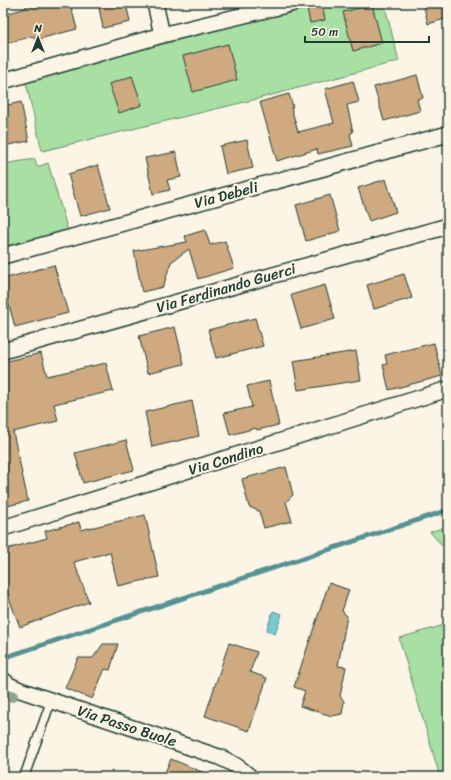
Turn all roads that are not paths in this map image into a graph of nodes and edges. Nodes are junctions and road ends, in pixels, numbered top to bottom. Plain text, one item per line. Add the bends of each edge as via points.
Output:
1 (155, 3) edge
2 (294, 3) edge
3 (162, 35) junction
4 (3, 82) edge
5 (448, 134) edge
6 (448, 226) edge
7 (3, 256) edge
8 (3, 351) edge
9 (448, 389) edge
10 (3, 528) edge
11 (3, 680) edge
12 (51, 701) junction
13 (24, 777) edge
14 (250, 777) edge

1 - 3 street
2 - 3 street
3 - 4 street
5 - 7 street, Via Debeli
6 - 8 street, Via Ferdinando Guerci
9 - 10 street, Via Condino
11 - 12 street, Via Passo Buole via 20,690
12 - 13 lane
12 - 14 street, Via Passo Buole via 219,757 233,763

